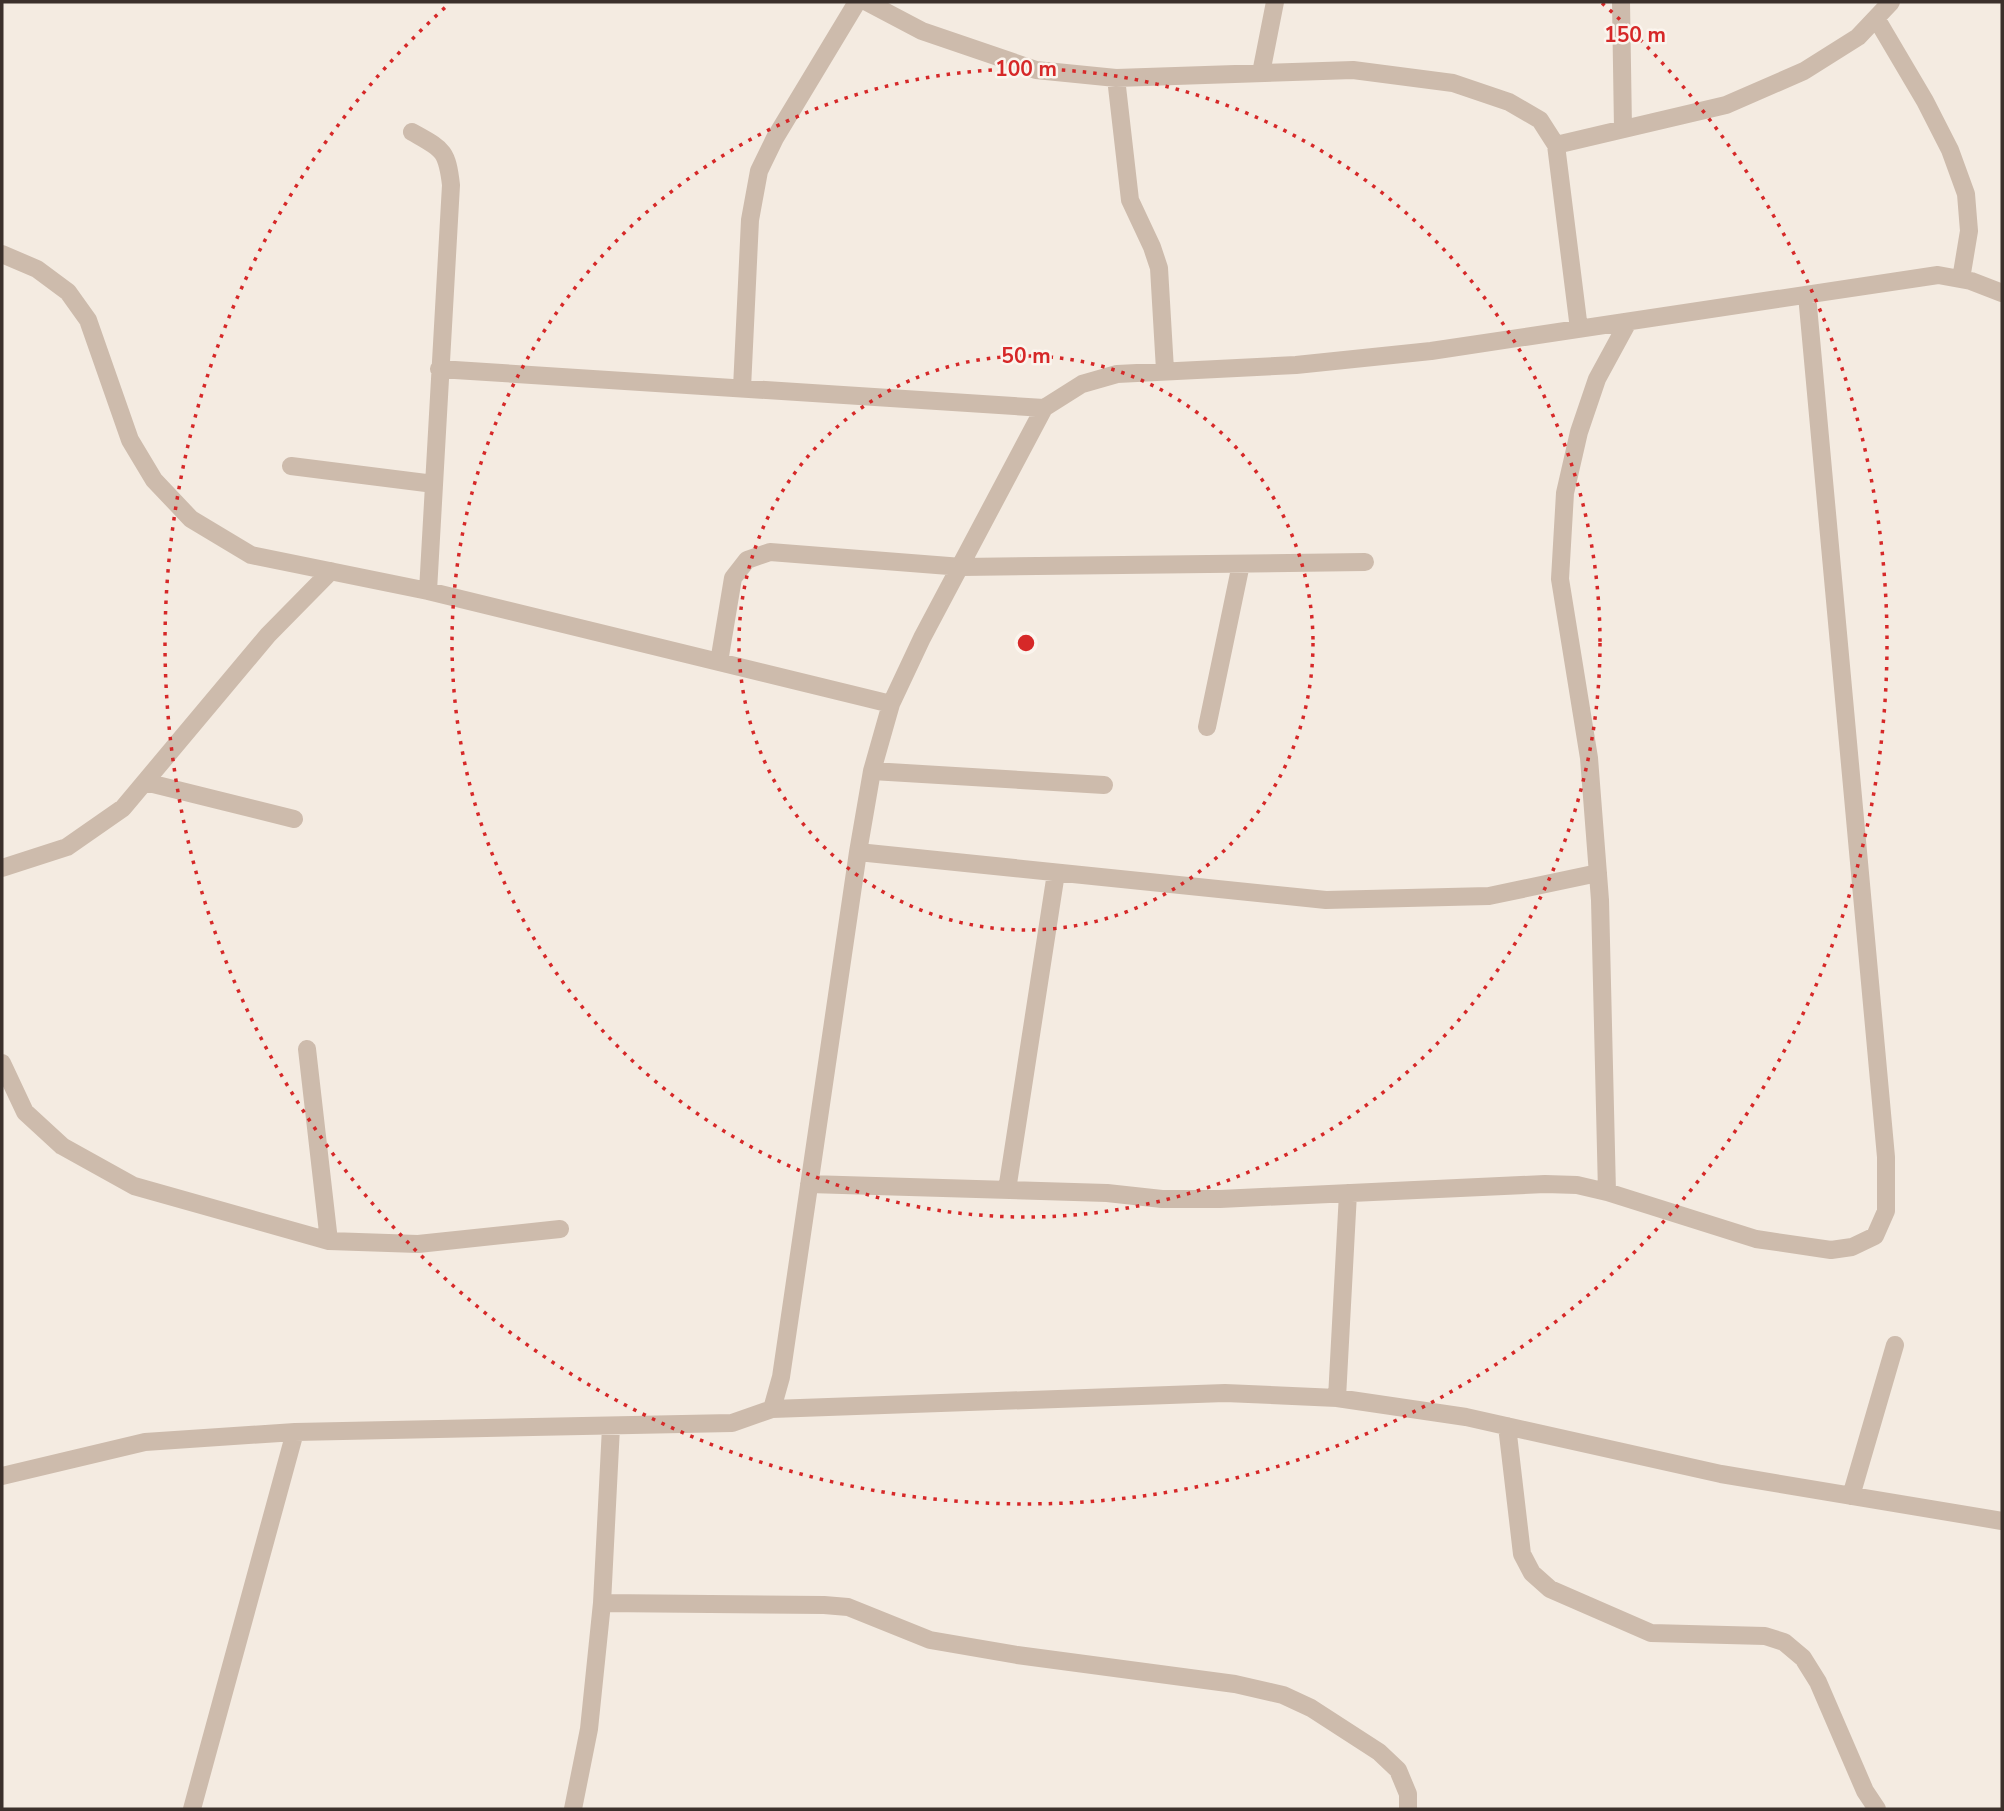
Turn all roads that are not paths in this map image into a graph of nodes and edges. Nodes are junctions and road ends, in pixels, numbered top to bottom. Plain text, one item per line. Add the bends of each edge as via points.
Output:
1 (857, 2) edge
2 (867, 2) edge
3 (1275, 2) edge
4 (1621, 2) edge
5 (1891, 2) edge
6 (1876, 18) junction
7 (1261, 73) junction
8 (1116, 78) junction
9 (1623, 129) junction
10 (412, 132) dead end
11 (1556, 145) junction
12 (2, 254) edge
13 (1961, 279) junction
14 (2002, 293) edge
15 (1808, 295) junction
16 (1628, 322) junction
17 (1579, 329) junction
18 (439, 369) junction
19 (1165, 370) junction
20 (742, 388) junction
21 (1044, 408) junction
22 (291, 466) dead end
23 (433, 484) junction
24 (1365, 562) dead end
25 (1241, 564) junction
26 (962, 567) junction
27 (331, 571) junction
28 (428, 591) junction
29 (719, 662) junction
30 (891, 704) junction
31 (1207, 727) dead end
32 (872, 771) junction
33 (145, 782) junction
34 (1104, 785) dead end
35 (294, 819) dead end
36 (858, 852) junction
37 (2, 868) edge
38 (1056, 873) junction
39 (1598, 873) junction
40 (307, 1049) dead end
41 (2, 1063) edge
42 (809, 1184) junction
43 (1007, 1191) junction
44 (1607, 1192) junction
45 (1348, 1193) junction
46 (559, 1228) dead end
47 (329, 1241) junction
48 (1895, 1345) dead end
49 (1337, 1398) junction
50 (772, 1409) junction
51 (1507, 1426) junction
52 (611, 1427) junction
53 (295, 1433) junction
54 (2, 1476) edge
55 (1851, 1496) junction
56 (2002, 1521) edge
57 (602, 1603) junction
58 (192, 1809) edge
59 (573, 1809) edge
60 (1408, 1809) edge
61 (1877, 1809) edge

1 - 20 street via 759,171 750,220
2 - 8 street via 922,31 1036,70
3 - 7 street
4 - 9 street
5 - 6 street
6 - 9 street via 1858,37 1804,71 1727,105
6 - 13 street via 1925,101 1966,194 1969,231
7 - 8 street
7 - 11 street via 1353,70 1453,83 1509,102 1540,120
8 - 19 street via 1130,200 1159,268
9 - 11 street
10 - 18 street via 437,146 448,159 451,185
11 - 17 street
12 - 27 street via 37,269 68,292 88,320 130,440 154,480 191,519 251,555
13 - 14 street
13 - 15 street via 1938,275
15 - 16 street
15 - 44 street via 1885,1157 1886,1211 1875,1236 1852,1247 1831,1250 1756,1239
16 - 17 street
16 - 39 street via 1597,379 1579,432 1565,493 1560,579 1589,758
17 - 19 street via 1296,365
18 - 20 street
18 - 23 street
19 - 21 street via 1117,374 1082,384
20 - 21 street
21 - 26 street
22 - 23 street
23 - 28 street
24 - 25 street
25 - 26 street
25 - 31 street
26 - 29 street via 770,552 747,560 733,578
26 - 30 street
27 - 28 street
27 - 33 street via 268,635
28 - 29 street
29 - 30 street
30 - 32 street
32 - 34 street
32 - 36 street
33 - 35 street
33 - 37 street via 123,808 67,847
36 - 38 street
36 - 42 street
38 - 39 street via 1326,900 1489,896
38 - 43 street
39 - 44 street
40 - 47 street
41 - 47 street via 25,1112 62,1146 134,1186
42 - 43 street
42 - 50 street via 781,1377
43 - 45 street via 1162,1199
44 - 45 street via 1545,1184
45 - 49 street
46 - 47 street via 418,1244
48 - 55 street
49 - 50 street via 1225,1393
49 - 51 street
50 - 52 street via 732,1423
51 - 55 street via 1721,1474
51 - 61 street via 1522,1554 1532,1573 1550,1589 1651,1633 1765,1636 1784,1642 1803,1658 1818,1682
52 - 53 street
52 - 57 street
53 - 54 street via 145,1442
53 - 58 street
55 - 56 street
57 - 59 street via 589,1729
57 - 60 street via 848,1607 930,1640 1283,1695 1380,1752 1398,1770 1408,1794

